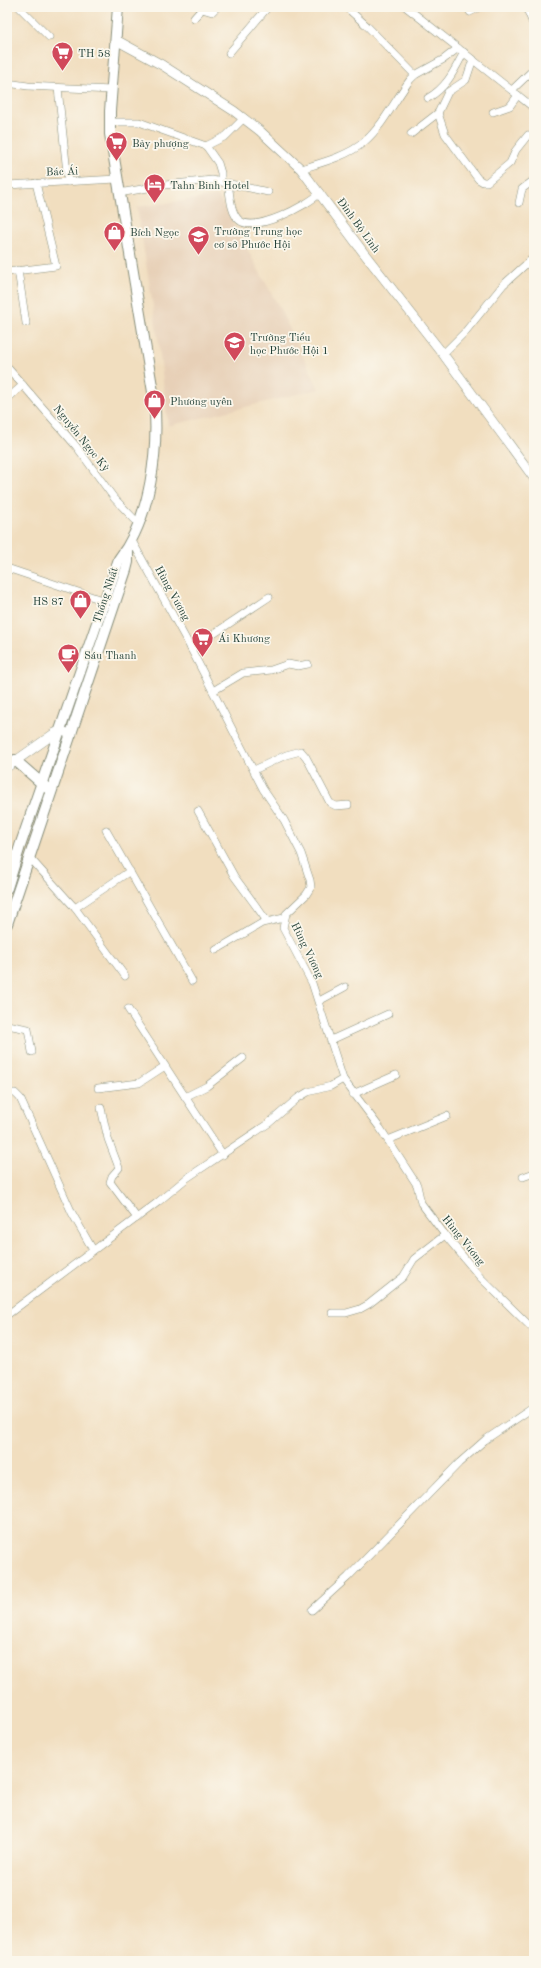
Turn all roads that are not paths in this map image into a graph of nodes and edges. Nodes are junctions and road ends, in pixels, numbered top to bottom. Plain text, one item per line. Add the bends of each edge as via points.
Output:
1 (19, 7) edge
2 (118, 7) edge
3 (217, 7) edge
4 (268, 7) edge
5 (346, 7) edge
6 (406, 7) edge
7 (480, 7) edge
8 (526, 7) edge
9 (470, 12) dead end
10 (194, 18) dead end
11 (534, 26) edge
12 (49, 37) dead end
13 (116, 40) junction
14 (461, 50) junction
15 (229, 53) dead end
16 (473, 59) junction
17 (534, 69) edge
18 (415, 75) junction
19 (7, 83) edge
20 (58, 88) junction
21 (111, 90) junction
22 (512, 90) junction
23 (518, 95) junction
24 (428, 98) dead end
25 (534, 108) edge
26 (492, 112) dead end
27 (438, 113) junction
28 (244, 118) junction
29 (109, 122) junction
30 (412, 134) dead end
31 (528, 135) dead end
32 (206, 146) junction
33 (301, 169) junction
34 (117, 179) junction
35 (534, 180) edge
36 (68, 182) junction
37 (225, 182) junction
38 (36, 183) junction
39 (7, 185) edge
40 (268, 192) dead end
41 (119, 193) junction
42 (320, 193) junction
43 (518, 203) dead end
44 (534, 257) edge
45 (18, 270) junction
46 (7, 272) edge
47 (26, 323) dead end
48 (443, 354) junction
49 (7, 367) edge
50 (22, 385) junction
51 (7, 399) edge
52 (534, 478) edge
53 (138, 523) junction
54 (130, 544) junction
55 (7, 568) edge
56 (269, 597) dead end
57 (105, 601) junction
58 (191, 649) junction
59 (308, 664) dead end
60 (212, 691) junction
61 (60, 730) junction
62 (72, 734) junction
63 (15, 760) junction
64 (7, 767) edge
65 (254, 770) junction
66 (42, 785) junction
67 (52, 792) junction
68 (348, 805) dead end
69 (198, 811) dead end
70 (106, 830) dead end
71 (30, 858) junction
72 (130, 871) junction
73 (7, 888) edge
74 (75, 908) junction
75 (284, 918) junction
76 (267, 921) junction
77 (7, 924) edge
78 (216, 950) dead end
79 (125, 976) dead end
80 (192, 981) dead end
81 (345, 987) dead end
82 (319, 1001) junction
83 (128, 1010) dead end
84 (388, 1014) dead end
85 (7, 1025) edge
86 (331, 1040) junction
87 (32, 1052) dead end
88 (243, 1058) dead end
89 (165, 1066) junction
90 (396, 1075) dead end
91 (343, 1080) junction
92 (98, 1088) dead end
93 (7, 1093) edge
94 (353, 1094) junction
95 (185, 1097) junction
96 (101, 1108) dead end
97 (447, 1116) dead end
98 (388, 1140) junction
99 (223, 1154) junction
100 (534, 1173) edge
101 (523, 1177) dead end
102 (137, 1218) junction
103 (445, 1235) junction
104 (93, 1250) junction
105 (332, 1314) dead end
106 (7, 1315) edge
107 (534, 1330) edge
108 (534, 1407) edge
109 (312, 1610) dead end

1 - 12 street
2 - 13 main road
3 - 10 street via 212,12 202,9
4 - 15 street
5 - 18 street
6 - 14 street
7 - 9 street
8 - 11 street
13 - 21 main road
13 - 28 street, Đinh Bộ Lĩnh via 162,65
14 - 16 street
14 - 18 street
14 - 24 street via 450,80
16 - 22 street
16 - 27 street via 467,78 448,92
17 - 22 street
18 - 33 street via 364,142 345,153
19 - 20 street
20 - 21 street
20 - 36 street
21 - 29 main road
22 - 23 street
23 - 25 street
23 - 26 street via 510,106
27 - 30 street
27 - 31 street via 445,134 478,179 483,182 487,182 510,163
28 - 32 street via 226,136
28 - 33 street, Đinh Bộ Lĩnh
29 - 32 street via 139,122
29 - 34 main road
32 - 37 street via 218,163
33 - 42 street, Đinh Bộ Lĩnh
34 - 36 street, Bác Ái
34 - 41 main road
35 - 43 street via 522,189
36 - 38 street, Bác Ái
37 - 40 street
37 - 41 street via 201,180
37 - 42 street via 238,220 246,224 257,223 292,211
38 - 39 street, Bác Ái
38 - 45 street via 56,266
41 - 53 main road via 155,419 149,485
42 - 48 street, Đinh Bộ Lĩnh
44 - 48 street via 503,285 465,332
45 - 46 street
45 - 47 street
48 - 52 street, Đinh Bộ Lĩnh
49 - 50 street, Nguyễn Ngọc Kỳ
50 - 51 street
50 - 53 street, Nguyễn Ngọc Kỳ via 76,446 114,498
53 - 54 main road
54 - 57 main road, Thống Nhất via 119,559
54 - 58 street, Hùng Vương
54 - 62 main road, Thống Nhất via 128,562
55 - 57 street
56 - 58 street
57 - 61 main road, Thống Nhất
58 - 60 street, Hùng Vương
59 - 60 street via 286,664 272,670 243,674
60 - 65 street, Hùng Vương
61 - 62 street
61 - 63 street
61 - 66 main road, Thống Nhất
62 - 67 main road, Thống Nhất
63 - 64 street
63 - 66 main road
65 - 68 street via 290,753 301,751 330,803 336,806
65 - 75 street, Hùng Vương via 290,830 311,884 308,892
66 - 67 main road
66 - 73 main road, Thống Nhất
67 - 71 main road, Thống Nhất
69 - 76 street via 234,876
70 - 72 street
71 - 74 street
71 - 77 main road, Thống Nhất
72 - 74 street
72 - 80 street
74 - 79 street
75 - 76 street
75 - 82 street, Hùng Vương via 284,931 308,972
76 - 78 street
81 - 82 street
82 - 86 street, Hùng Vương
83 - 89 street
84 - 86 street
85 - 87 street via 28,1029
86 - 91 street, Hùng Vương
88 - 95 street via 207,1086
89 - 92 street via 139,1083
89 - 95 street
90 - 94 street
91 - 94 street, Hùng Vương
91 - 99 street via 302,1094 269,1123
93 - 104 street via 15,1093 20,1098 72,1213
94 - 98 street, Hùng Vương
95 - 99 street
96 - 102 street via 108,1139 119,1168 110,1182
97 - 98 street
98 - 103 street, Hùng Vương via 417,1185 422,1203
99 - 102 street via 187,1178
100 - 101 street
102 - 104 street
103 - 105 street via 414,1259 403,1278 370,1304 346,1314
103 - 107 street, Hùng Vương via 480,1277
104 - 106 street
108 - 109 street via 485,1440 459,1462 348,1577

